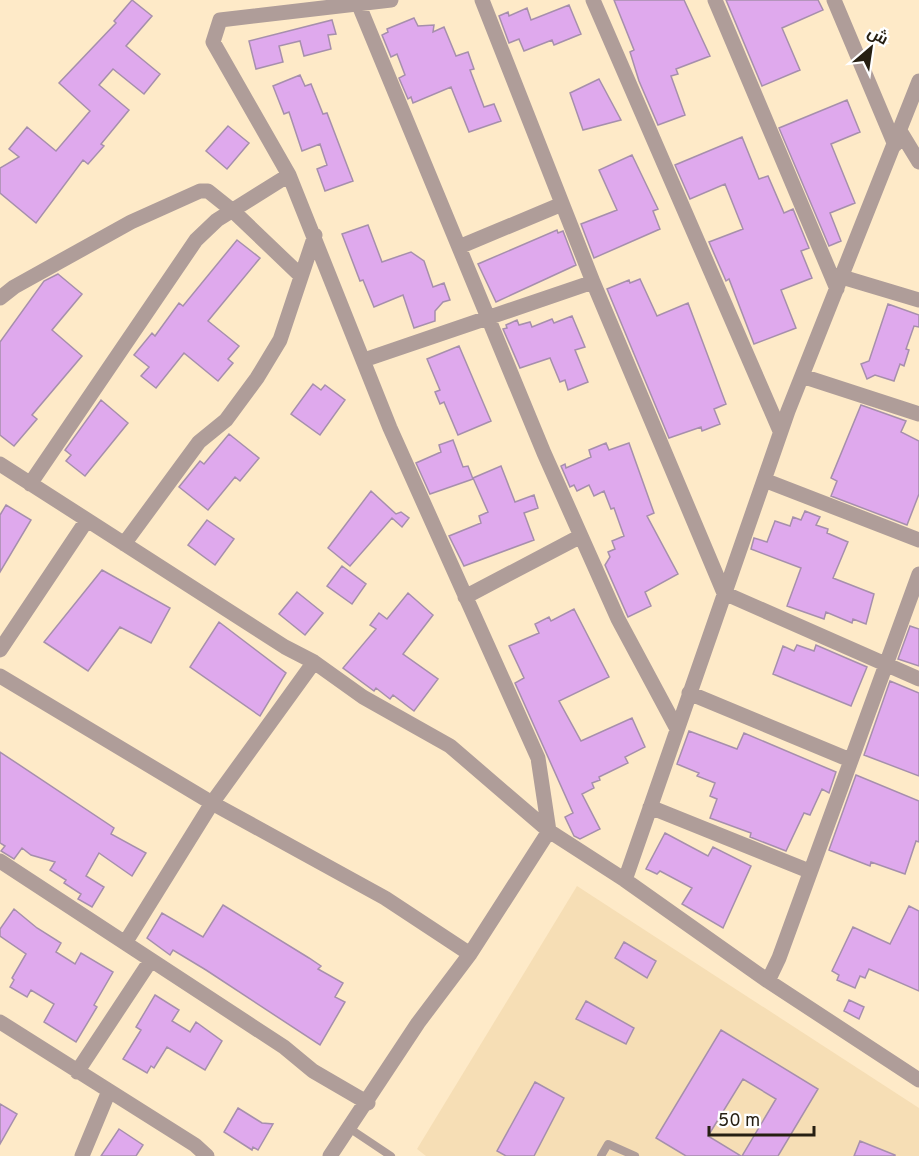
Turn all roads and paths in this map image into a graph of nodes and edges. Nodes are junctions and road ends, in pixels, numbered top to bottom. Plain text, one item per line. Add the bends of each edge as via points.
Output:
1 (391, 0) edge
2 (482, 0) edge
3 (593, 0) edge
4 (715, 0) edge
5 (834, 0) edge
6 (358, 3) junction
7 (919, 81) edge
8 (898, 138) junction
9 (919, 162) edge
10 (289, 175) junction
11 (562, 204) junction
12 (233, 211) junction
13 (315, 235) junction
14 (459, 248) junction
15 (301, 276) junction
16 (593, 282) junction
17 (839, 283) junction
18 (0, 298) edge
19 (919, 300) edge
20 (489, 319) junction
21 (364, 360) junction
22 (802, 376) junction
23 (919, 414) edge
24 (780, 431) junction
25 (0, 464) edge
26 (764, 480) junction
27 (30, 484) junction
28 (87, 520) junction
29 (581, 537) junction
30 (919, 540) edge
31 (124, 544) junction
32 (919, 574) edge
33 (724, 593) junction
34 (465, 597) junction
35 (0, 650) edge
36 (314, 662) junction
37 (886, 664) junction
38 (0, 676) edge
39 (919, 679) edge
40 (689, 693) junction
41 (676, 729) junction
42 (850, 760) junction
43 (212, 803) junction
44 (650, 807) junction
45 (549, 831) junction
46 (0, 861) edge
47 (809, 871) junction
48 (625, 880) junction
49 (125, 943) junction
50 (470, 954) junction
51 (151, 960) junction
52 (768, 981) junction
53 (0, 1022) edge
54 (77, 1072) junction
55 (919, 1080) edge
56 (109, 1091) junction
57 (368, 1103) junction
58 (349, 1128) junction
59 (82, 1156) edge
60 (207, 1156) edge
61 (330, 1156) edge
62 (391, 1156) edge
63 (601, 1156) edge
64 (635, 1156) edge

1 - 6 street
2 - 11 street
3 - 24 street
4 - 17 street
5 - 8 street
6 - 10 street via 220,20 215,30 213,42
6 - 14 street
7 - 8 street
8 - 9 street
8 - 17 street
10 - 12 street
10 - 13 street
11 - 14 street
11 - 16 street
12 - 15 street
12 - 18 street via 208,191 200,191 131,222
12 - 27 street via 196,240 175,268
13 - 15 street
13 - 21 street
14 - 20 street
15 - 31 street via 280,340 257,378 226,420 199,442
16 - 20 street
16 - 33 street
17 - 19 street
17 - 22 street
20 - 21 street
20 - 29 street
21 - 34 street
22 - 23 street
22 - 24 street
24 - 26 street
25 - 27 street
26 - 30 street
26 - 33 street
27 - 28 street
28 - 31 street
28 - 35 street
29 - 34 street
29 - 41 street via 618,619
31 - 36 street
32 - 37 street
33 - 37 street
33 - 40 street
34 - 45 street via 538,758
36 - 43 street
36 - 45 street via 363,697 450,746
37 - 39 street
37 - 42 street
38 - 43 street
40 - 41 street
40 - 42 street
41 - 44 street
42 - 47 street
43 - 49 street
43 - 50 street via 385,898
44 - 47 street
44 - 48 street
45 - 48 street
45 - 50 street
46 - 49 street
47 - 52 street
48 - 52 street
49 - 51 street
50 - 57 street via 418,1023
51 - 54 street
51 - 57 street via 284,1047 313,1071
52 - 55 street
53 - 54 street
54 - 56 street
56 - 59 street
56 - 60 street
57 - 58 street
58 - 61 street
58 - 62 lane
63 - 64 lane via 608,1144

